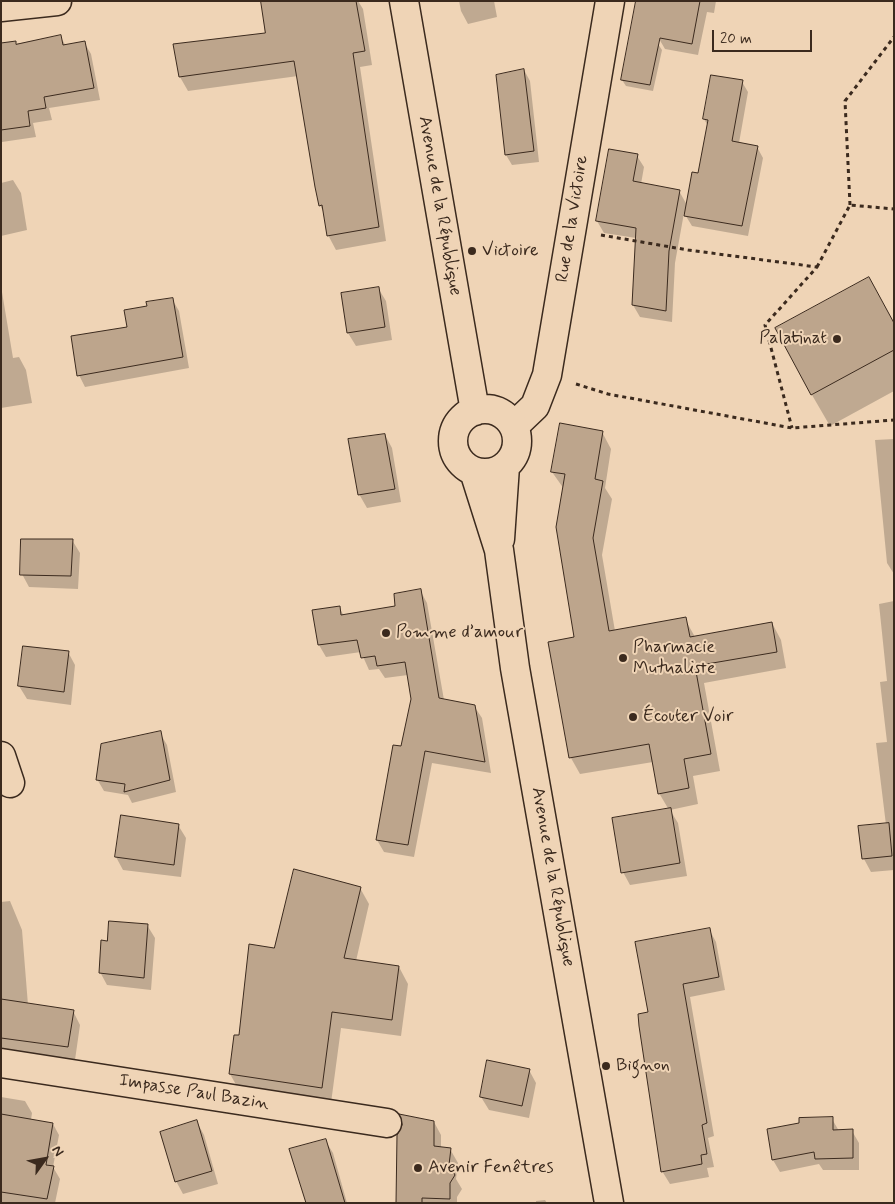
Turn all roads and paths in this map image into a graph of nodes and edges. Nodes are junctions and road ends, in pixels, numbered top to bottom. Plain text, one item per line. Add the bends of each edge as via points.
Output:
1 (57, 1) edge
2 (404, 1) edge
3 (610, 1) edge
4 (1, 7) edge
5 (894, 37) edge
6 (850, 205) junction
7 (894, 210) edge
8 (571, 230) junction
9 (817, 267) junction
10 (608, 394) dead end
11 (475, 411) junction
12 (894, 420) edge
13 (514, 426) junction
14 (792, 428) junction
15 (505, 466) junction
16 (474, 471) junction
17 (499, 550) junction
18 (1, 756) edge
19 (10, 782) dead end
20 (1, 1063) edge
21 (387, 1124) dead end
22 (609, 1203) edge

1 - 4 main road
2 - 11 main road, Avenue de la République
3 - 8 main road, Rue de la Victoire
5 - 6 path via 845,101
6 - 7 path
6 - 9 path
8 - 9 path
8 - 13 main road, Rue de la Victoire via 547,375 535,406
9 - 14 path via 765,324
10 - 14 path
11 - 13 main road via 497,411
11 - 16 main road via 460,423 453,441 460,459
12 - 14 path
13 - 15 main road via 516,451
15 - 16 main road via 486,473
15 - 17 main road, Avenue de la République
16 - 17 main road, Avenue de la République
17 - 22 main road, Avenue de la République via 517,676
18 - 19 main road
20 - 21 main road, Impasse Paul Bazin

